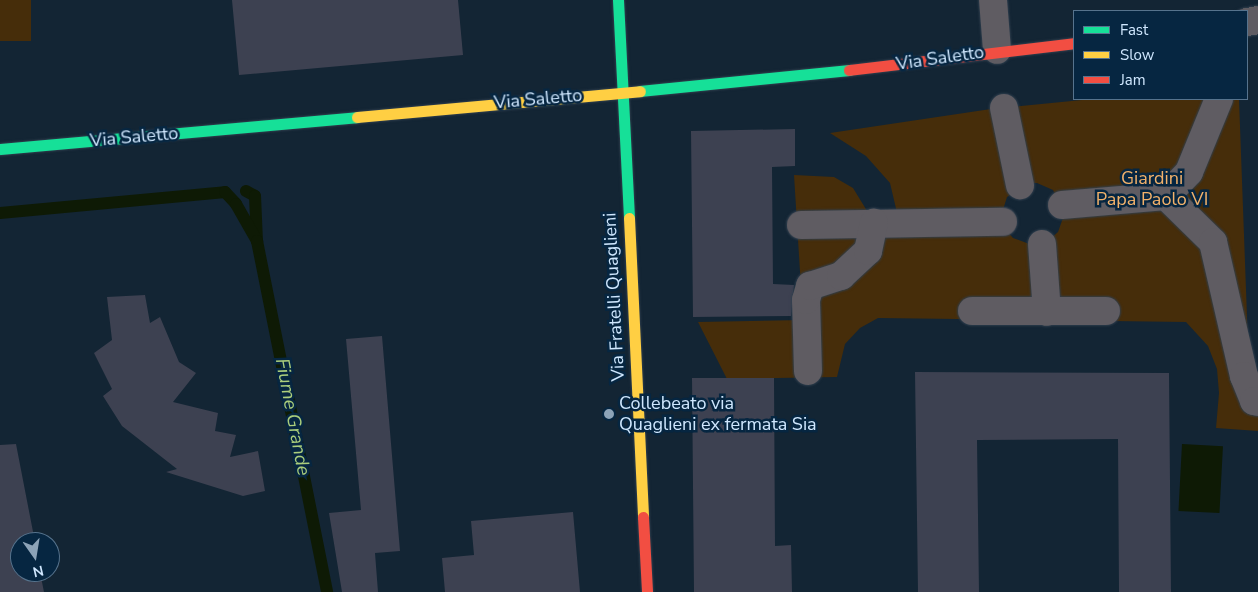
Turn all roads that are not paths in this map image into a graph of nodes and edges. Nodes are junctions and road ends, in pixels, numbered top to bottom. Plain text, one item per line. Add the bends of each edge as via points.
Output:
1 (618, 0) edge
2 (993, 0) edge
3 (1073, 43) edge
4 (996, 50) junction
5 (621, 91) junction
6 (1219, 100) edge
7 (1004, 108) dead end
8 (0, 149) edge
9 (1020, 185) dead end
10 (1166, 196) junction
11 (1062, 204) dead end
12 (1003, 222) dead end
13 (874, 223) junction
14 (801, 225) dead end
15 (1042, 244) dead end
16 (1106, 310) dead end
17 (972, 311) dead end
18 (1047, 312) junction
19 (808, 371) dead end
20 (1258, 402) edge
21 (647, 592) edge

1 - 5 street, Via Fratelli Quaglieni
2 - 4 street
3 - 4 street, Via Saletto
4 - 5 street, Via Saletto via 800,77
5 - 8 street, Via Saletto
5 - 21 street, Via Fratelli Quaglieni
6 - 10 street via 1189,172
7 - 9 street
10 - 11 street
10 - 20 street via 1213,242 1244,376 1254,401
12 - 13 street
13 - 14 street
13 - 19 street via 868,251 841,276 810,286 806,300
15 - 18 street
16 - 18 street
17 - 18 street

